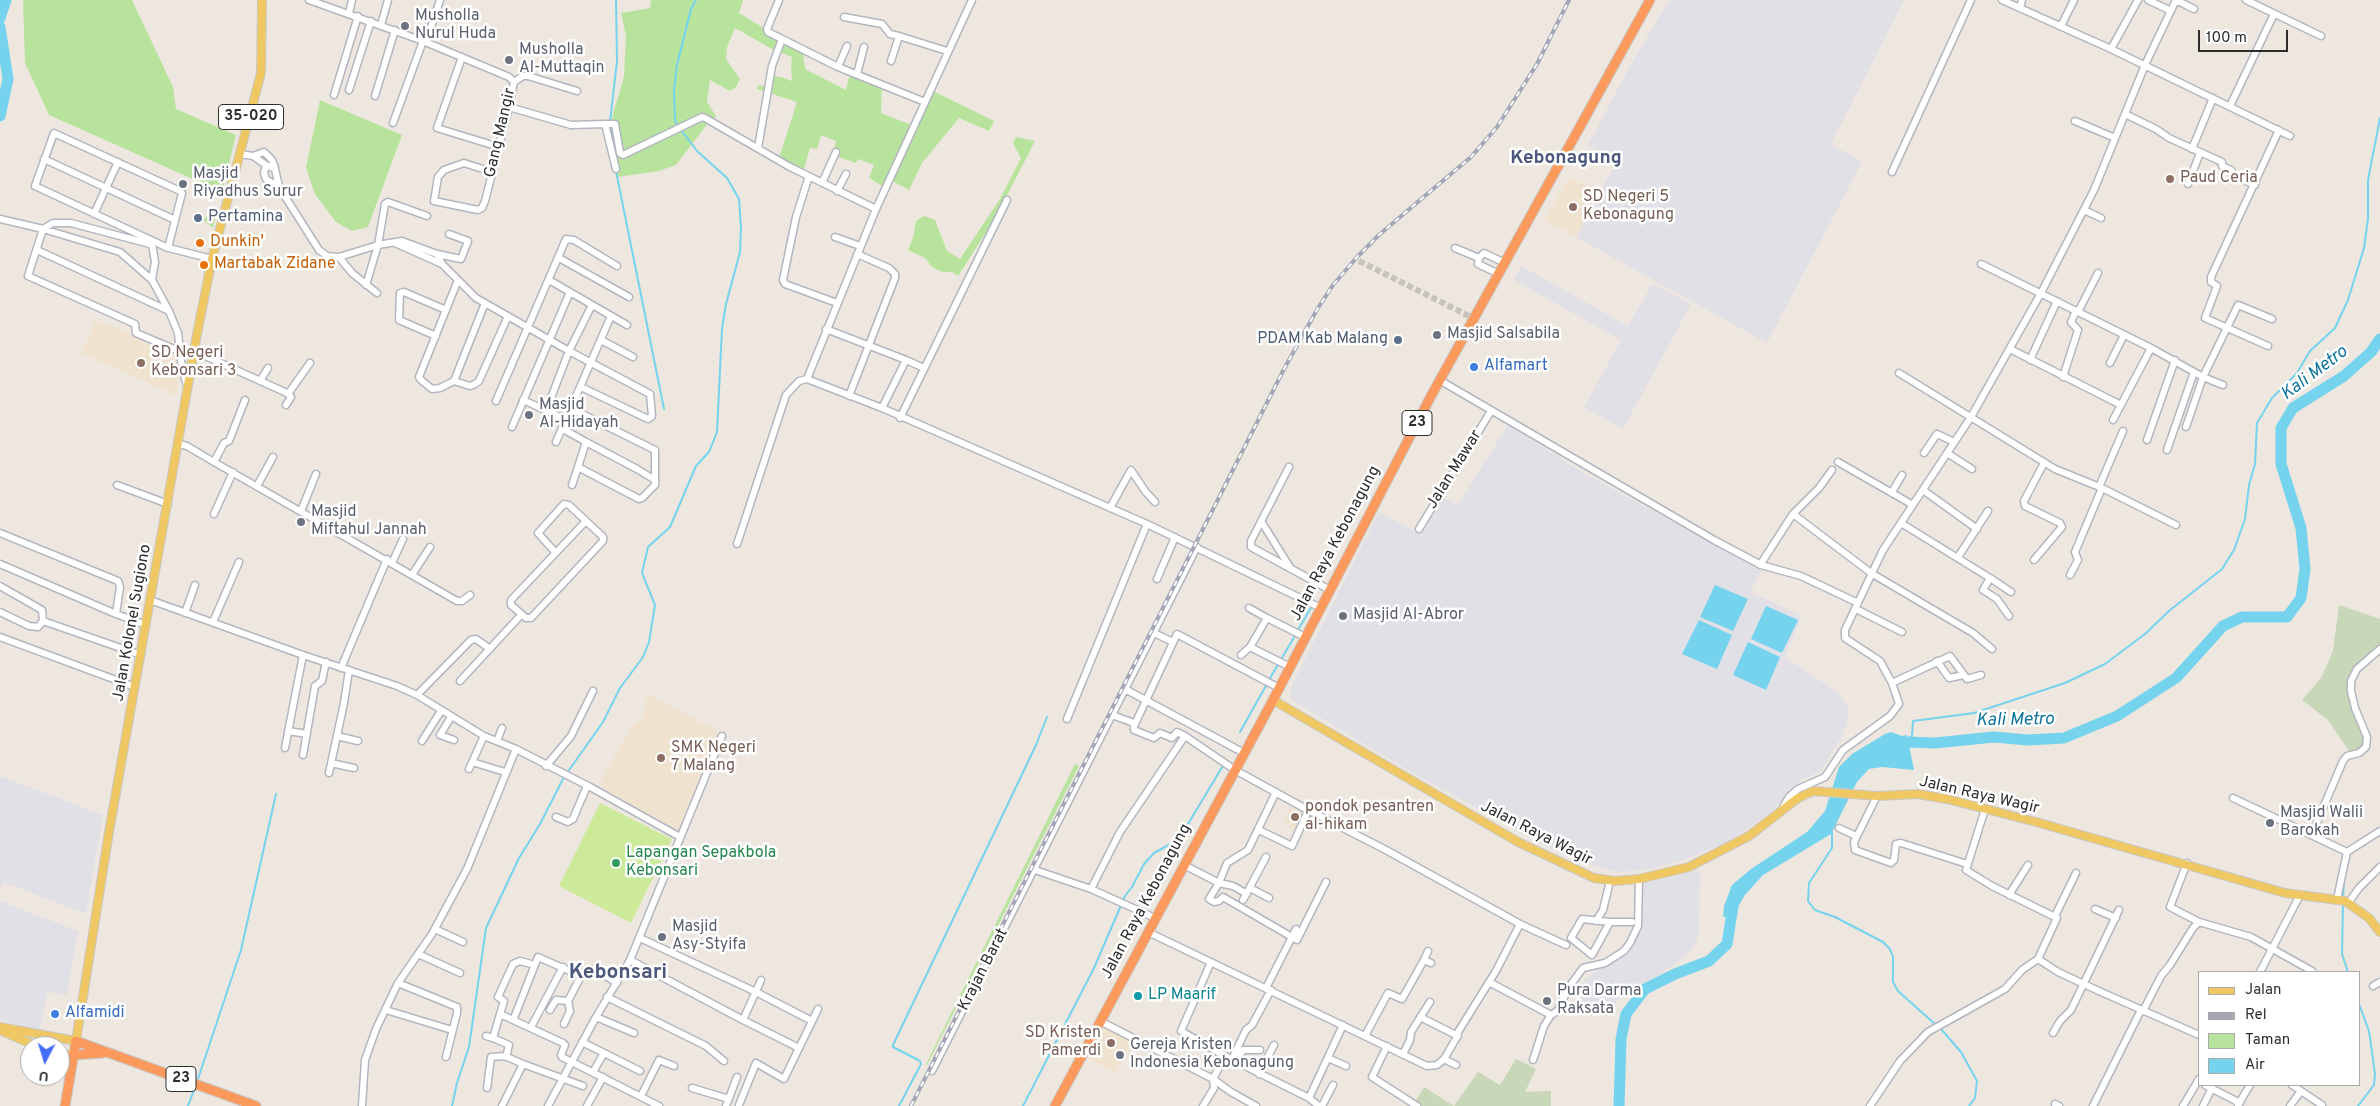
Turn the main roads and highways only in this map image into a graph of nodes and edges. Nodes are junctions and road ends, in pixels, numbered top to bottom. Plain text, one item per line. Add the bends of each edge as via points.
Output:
1 (262, 0) edge
2 (1650, 0) edge
3 (1273, 700) junction
4 (2380, 932) edge
5 (0, 1028) edge
6 (20, 1038) edge
7 (76, 1041) junction
8 (106, 1053) junction
9 (70, 1055) edge
10 (73, 1055) junction
11 (250, 1105) edge
12 (66, 1106) edge
13 (1055, 1106) edge

1 - 7 main road, Jalan Kolonel Sugiono / 35-020 via 261,73 212,258 194,351 109,832
2 - 3 highway, Jalan Raya Kebonagung / 23 via 1321,608 1271,684
3 - 4 main road, Jalan Raya Wagir via 1518,842 1586,876 1610,881 1638,879 1689,867 1754,833 1804,794 1821,791 1877,796 1924,795 2267,888 2343,900 2369,918
3 - 13 highway, Jalan Raya Kebonagung / 23
5 - 6 main road
5 - 7 main road
7 - 8 highway, 23
7 - 10 highway
8 - 10 highway, 23
8 - 11 highway, 23
9 - 10 main road
10 - 12 highway

